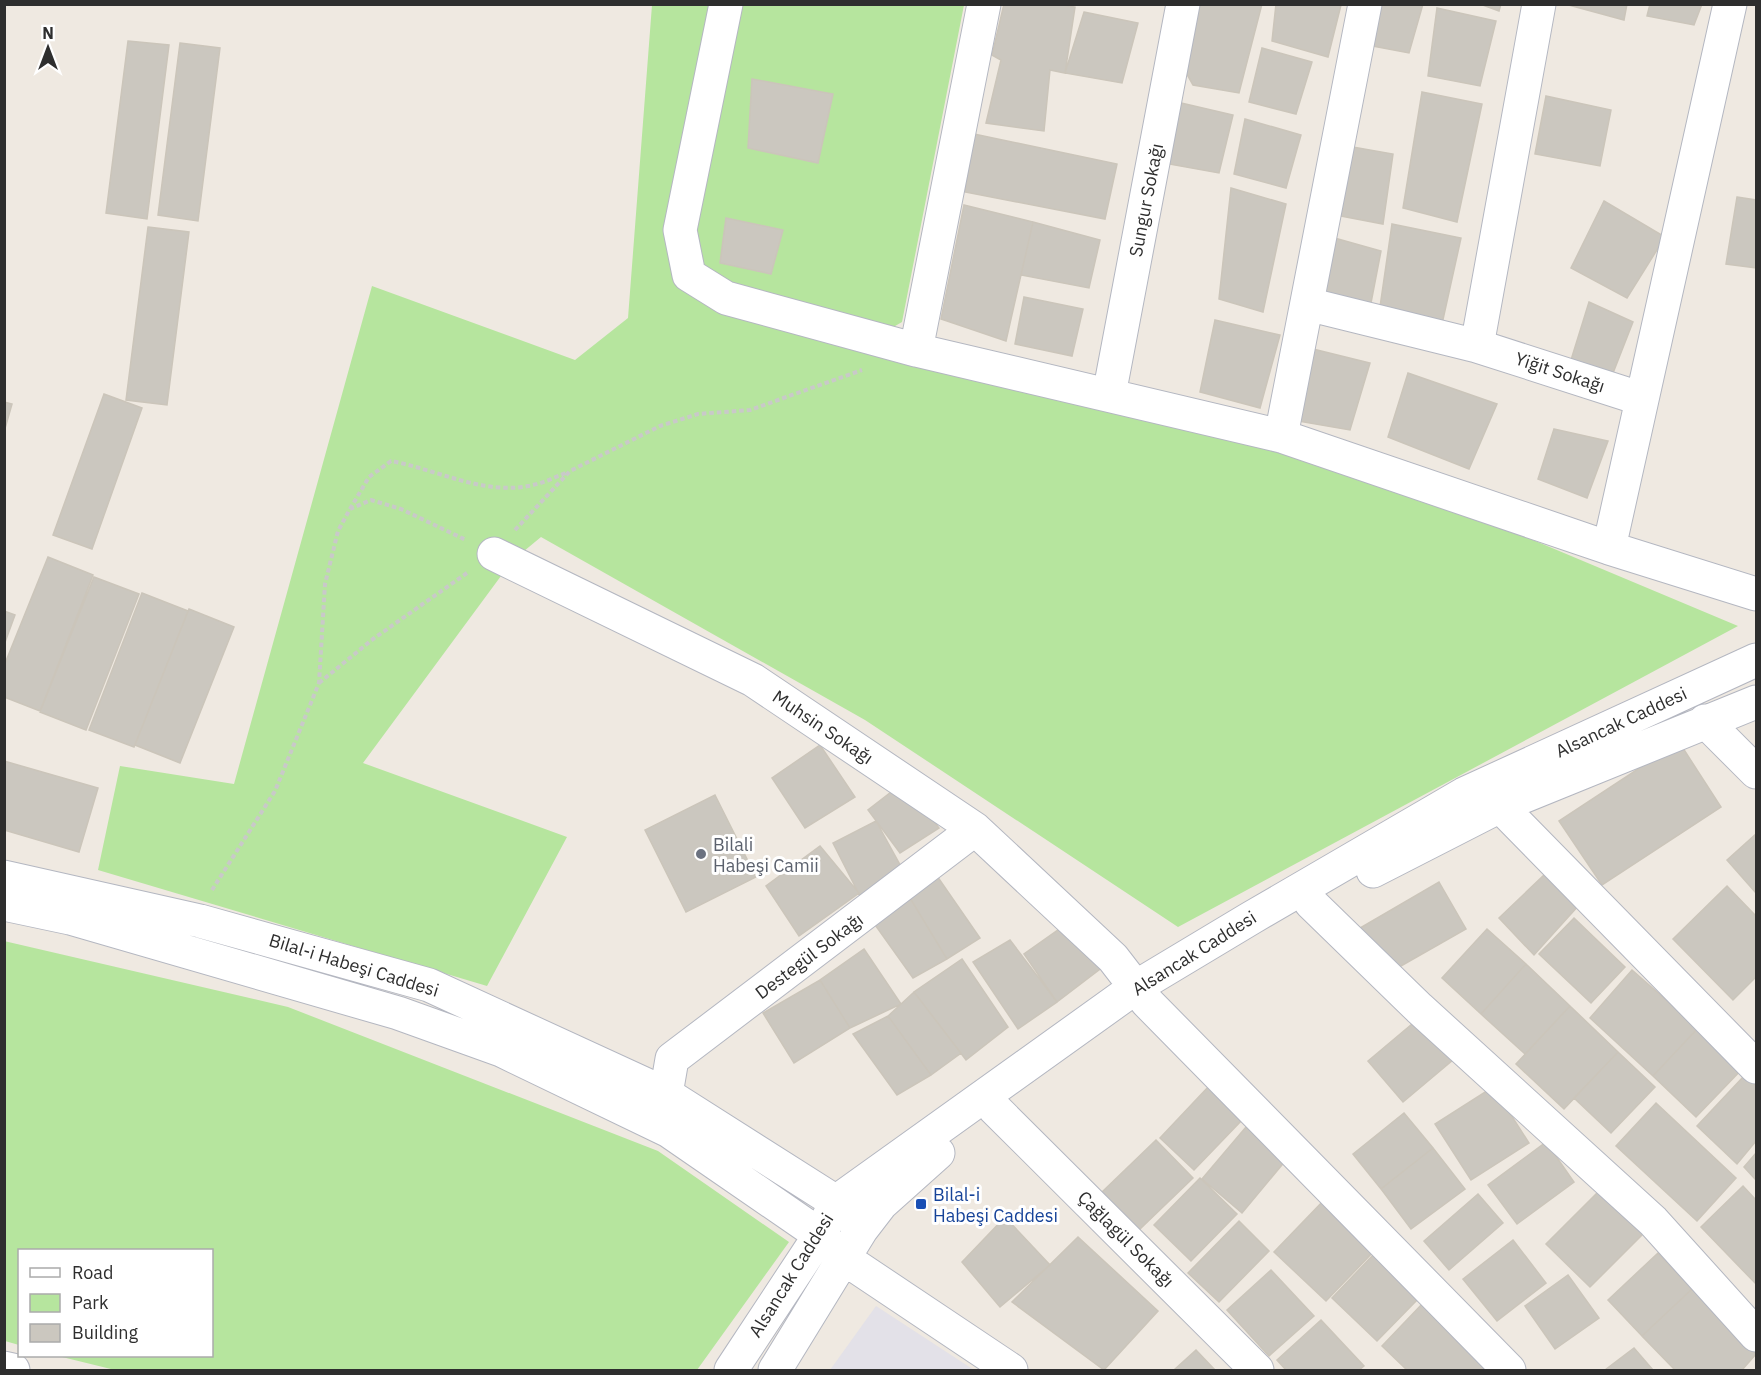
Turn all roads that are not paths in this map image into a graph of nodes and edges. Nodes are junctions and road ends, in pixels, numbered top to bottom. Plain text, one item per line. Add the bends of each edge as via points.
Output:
1 (726, 4) edge
2 (984, 4) edge
3 (1183, 4) edge
4 (1365, 4) edge
5 (1539, 4) edge
6 (1730, 4) edge
7 (1306, 304) junction
8 (1477, 346) junction
9 (916, 350) junction
10 (1109, 395) junction
11 (1642, 399) junction
12 (1281, 436) junction
13 (1609, 548) junction
14 (494, 554) road end
15 (1756, 594) edge
16 (1756, 660) edge
17 (1756, 702) edge
18 (1705, 721) junction
19 (1756, 772) edge
20 (1500, 806) junction
21 (975, 829) junction
22 (4, 877) edge
23 (1311, 903) junction
24 (4, 904) edge
25 (1142, 995) junction
26 (1756, 1067) edge
27 (666, 1094) junction
28 (994, 1108) junction
29 (836, 1202) junction
30 (861, 1230) junction
31 (820, 1235) junction
32 (845, 1259) junction
33 (1756, 1335) edge
34 (4, 1368) edge
35 (13, 1371) edge
36 (731, 1371) edge
37 (775, 1371) edge
38 (1011, 1371) edge
39 (1257, 1371) edge
40 (1509, 1371) edge

1 - 9 street via 680,230 689,275 726,298
2 - 9 street
3 - 10 street, Sungur Sokağı
4 - 7 street
5 - 8 street
6 - 11 street
7 - 8 street, Yiğit Sokağı
7 - 12 street
8 - 11 street, Yiğit Sokağı
9 - 10 street
10 - 12 street
11 - 13 street
12 - 13 street
13 - 15 street
14 - 21 street, Muhsin Sokağı via 753,680
16 - 25 street, Alsancak Caddesi via 1464,794 1251,918
17 - 18 street, Alsancak Caddesi
18 - 19 street
18 - 20 street, Alsancak Caddesi
20 - 23 street, Alsancak Caddesi
20 - 26 street
21 - 25 street, Muhsin Sokağı via 1113,958
21 - 27 street, Destegül Sokağı via 672,1059
22 - 27 street, Bilal-i Habeşi Caddesi via 200,921 429,985
23 - 25 street, Alsancak Caddesi
23 - 33 street via 1419,1008 1653,1221
24 - 31 street, Bilal-i Habeşi Caddesi via 70,918 398,1013 501,1050 669,1131
25 - 28 street, Alsancak Caddesi
25 - 29 street, Alsancak Caddesi
25 - 40 street, Muhsin Sokağı
27 - 29 street, Bilal-i Habeşi Caddesi
28 - 30 street, Alsancak Caddesi via 881,1204
28 - 39 street, Çağlagül Sokağı
29 - 30 street, Bilal-i Habeşi Caddesi
29 - 31 street, Alsancak Caddesi
30 - 32 street, Alsancak Caddesi
31 - 32 street, Bilal-i Habeşi Caddesi
31 - 36 street, Alsancak Caddesi
32 - 37 street, Alsancak Caddesi
32 - 38 street, Bilal-i Habeşi Caddesi
34 - 35 street

